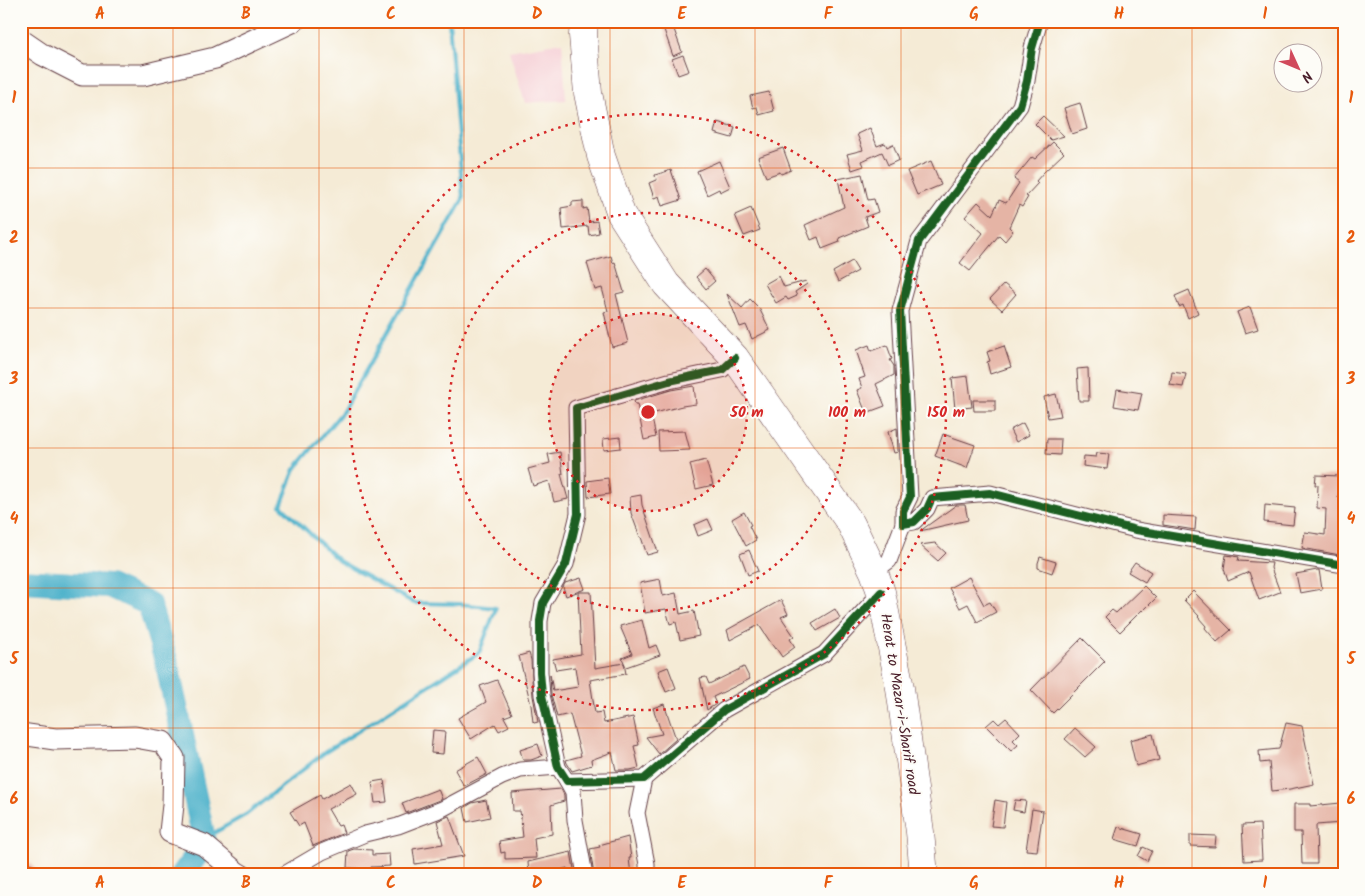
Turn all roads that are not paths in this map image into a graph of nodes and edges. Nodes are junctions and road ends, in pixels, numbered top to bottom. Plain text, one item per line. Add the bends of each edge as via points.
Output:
1 (294, 21) edge
2 (1040, 21) edge
3 (580, 26) edge
4 (21, 40) edge
5 (735, 358) junction
6 (903, 524) junction
7 (1344, 564) edge
8 (877, 582) junction
9 (21, 734) edge
10 (558, 767) junction
11 (644, 779) junction
12 (567, 781) junction
13 (241, 875) edge
14 (283, 875) edge
15 (585, 875) edge
16 (647, 875) edge
17 (924, 875) edge

1 - 4 street via 216,58 144,75 82,75 43,56
2 - 6 street via 1020,106 919,241 900,311 910,498 903,511
3 - 5 highway, Herat to Mazar-i-Sharif road via 588,93 620,214 666,284
5 - 8 highway, Herat to Mazar-i-Sharif road via 851,524
5 - 10 street via 722,370 576,408 578,514 566,564 544,603 540,620 542,695
6 - 7 street via 914,522 927,509 932,498 990,493 1136,530
6 - 8 street
8 - 11 street via 824,654 724,710
8 - 17 highway, Herat to Mazar-i-Sharif road via 900,688
9 - 13 street via 55,739 135,737 162,742 174,758 170,832 204,845
10 - 12 street
10 - 14 street via 520,770 502,777 442,810 366,834 322,852
11 - 12 street
11 - 16 street via 637,813
12 - 15 street via 573,792

